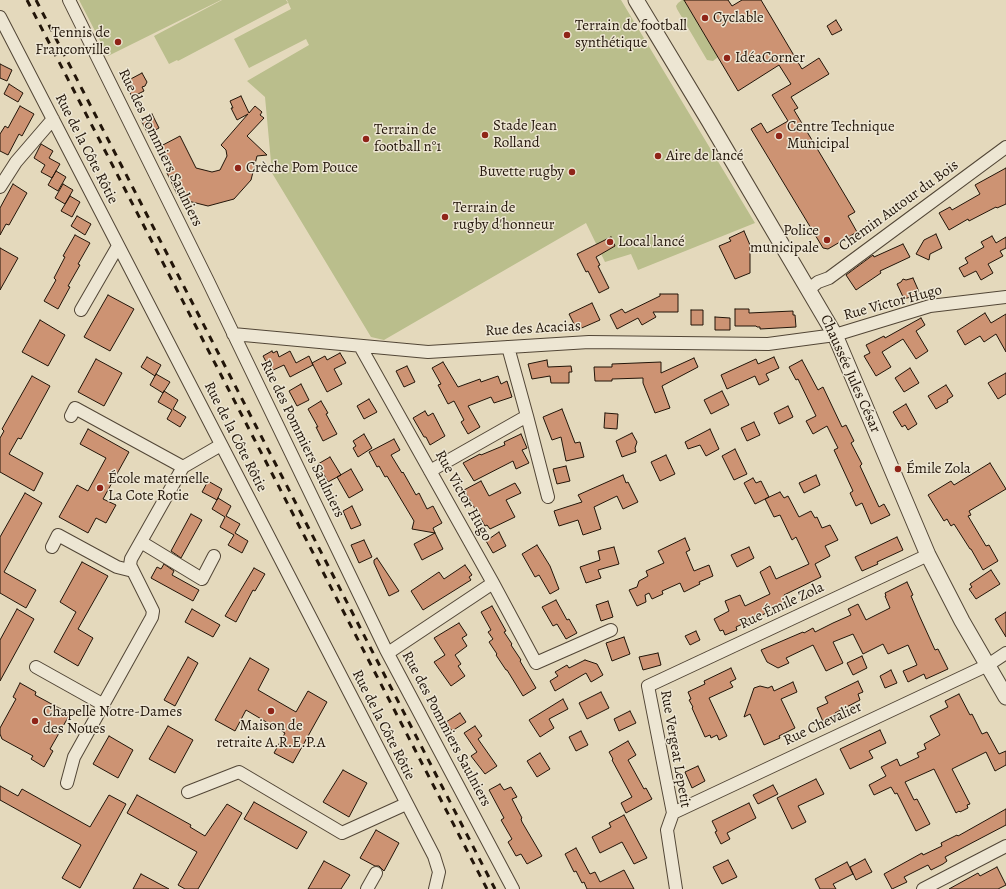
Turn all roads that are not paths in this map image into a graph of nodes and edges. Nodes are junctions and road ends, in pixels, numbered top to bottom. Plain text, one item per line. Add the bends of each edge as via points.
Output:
1 (68, 0) edge
2 (636, 0) edge
3 (1, 21) edge
4 (53, 119) junction
5 (1006, 147) edge
6 (0, 187) edge
7 (118, 246) junction
8 (809, 289) junction
9 (1006, 297) edge
10 (81, 310) dead end
11 (233, 334) junction
12 (835, 335) junction
13 (360, 346) junction
14 (508, 347) junction
15 (71, 416) dead end
16 (527, 416) junction
17 (221, 446) junction
18 (183, 467) junction
19 (430, 471) junction
20 (548, 497) dead end
21 (141, 542) junction
22 (52, 547) dead end
23 (928, 555) junction
24 (214, 556) dead end
25 (133, 571) junction
26 (493, 583) junction
27 (611, 630) dead end
28 (388, 653) junction
29 (1006, 653) edge
30 (988, 665) junction
31 (36, 667) dead end
32 (648, 686) joint
33 (1006, 697) edge
34 (104, 705) junction
35 (67, 783) dead end
36 (188, 792) dead end
37 (406, 804) junction
38 (672, 813) junction
39 (1006, 846) edge
40 (376, 873) dead end
41 (367, 889) edge
42 (435, 889) edge
43 (513, 889) edge
44 (676, 889) edge
45 (923, 889) edge

1 - 11 street, Rue des Pommiers Saulniers
2 - 8 street, Chaussée Jules César
3 - 4 street, Rue de la Côte Rôtie
4 - 6 street via 16,162
4 - 7 street, Rue de la Côte Rôtie
5 - 8 street, Chemin Autour du Bois via 829,278
7 - 10 street
7 - 17 street, Rue de la Côte Rôtie
8 - 12 street, Chaussée Jules César
9 - 12 street, Rue Victor Hugo via 930,306
11 - 13 street, Rue des Acacias
11 - 28 street, Rue des Pommiers Saulniers
12 - 14 street, Rue des Acacias via 768,344 589,342
12 - 23 street, Chaussée Jules César
13 - 14 street, Rue des Acacias via 428,352
13 - 19 street, Rue Victor Hugo
14 - 16 street
15 - 18 street via 75,408
16 - 19 street
16 - 20 street
17 - 18 street
17 - 37 street, Rue de la Côte Rôtie
18 - 21 street
19 - 26 street, Rue Victor Hugo
21 - 24 street via 202,579
21 - 25 street via 131,559
22 - 25 street via 58,535 117,567
23 - 30 street, Chaussée Jules César
23 - 32 street, Rue Émile Zola
25 - 34 street via 153,611 152,618
26 - 27 street, Rue Victor Hugo via 536,663
26 - 28 street
28 - 43 street, Rue des Pommiers Saulniers
29 - 30 street, Rue Chevalier
30 - 33 street, Chaussée Jules César
30 - 38 street, Rue Chevalier
31 - 34 street
32 - 38 street, Rue Vergeat Lepetit
34 - 35 street via 74,757
36 - 37 street via 239,772 342,833
37 - 42 street, Rue de la Côte Rôtie via 434,856 439,872
38 - 44 street, Rue Vergeat Lepetit via 667,830
39 - 45 street
40 - 41 street

